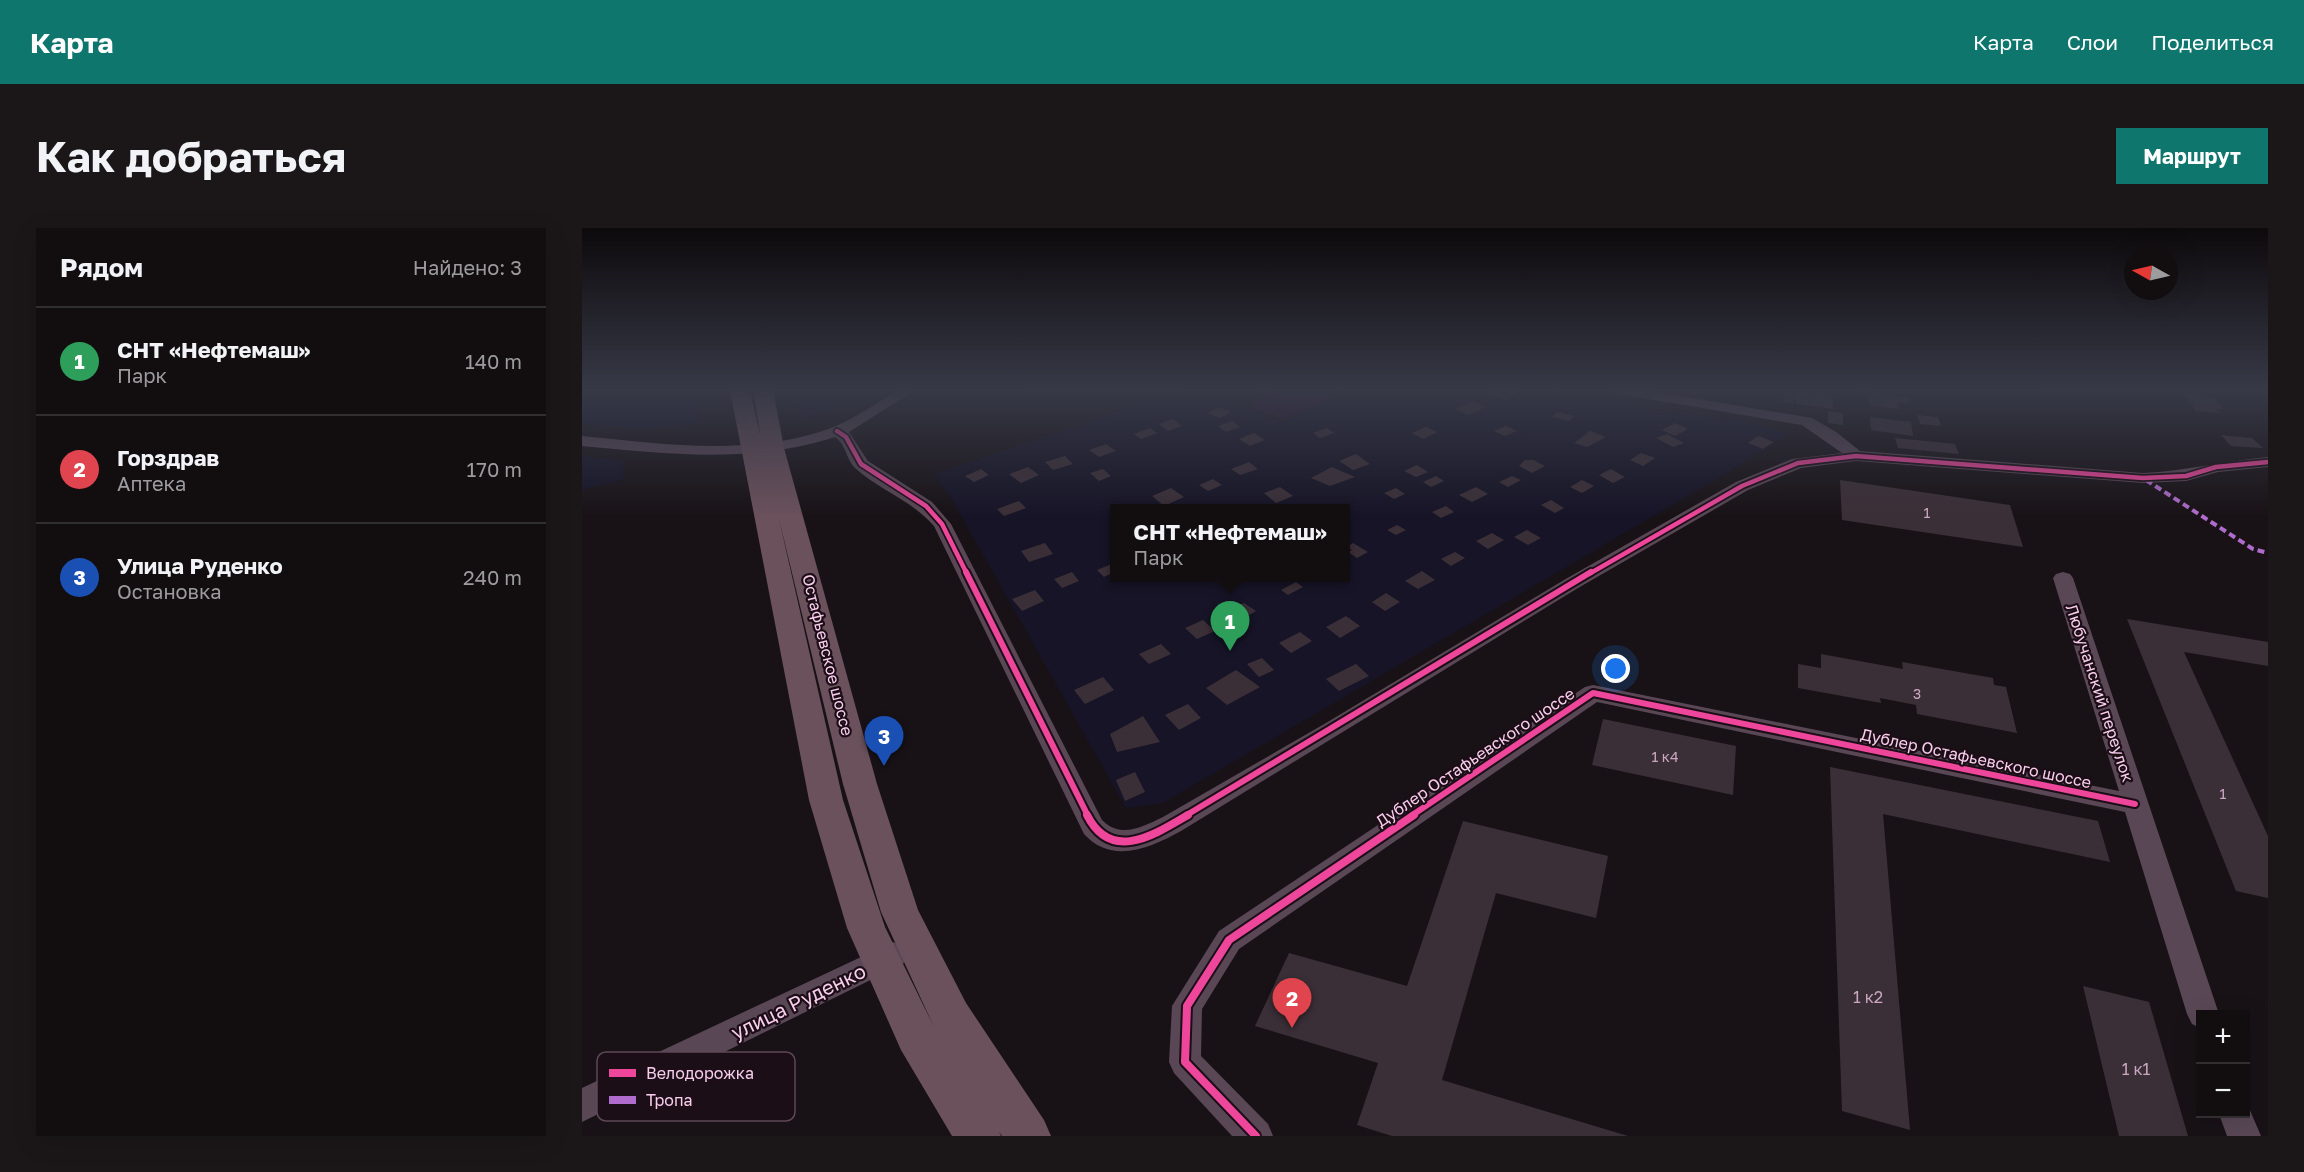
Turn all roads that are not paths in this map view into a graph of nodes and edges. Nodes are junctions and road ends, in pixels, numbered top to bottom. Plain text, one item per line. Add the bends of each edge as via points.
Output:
1 (754, 432) edge
2 (758, 432) edge
3 (827, 432) edge
4 (839, 432) edge
5 (1825, 432) edge
6 (582, 441) edge
7 (757, 442) junction
8 (1856, 456) junction
9 (2268, 462) edge
10 (2063, 578) dead end
11 (2135, 804) junction
12 (898, 953) junction
13 (2202, 1010) edge
14 (692, 1052) edge
15 (597, 1098) edge
16 (582, 1105) edge
17 (2238, 1118) edge
18 (978, 1136) edge
19 (1028, 1136) edge
20 (1256, 1136) edge
21 (2244, 1136) edge

1 - 7 main road, Остафьевское шоссе
2 - 7 main road, Остафьевское шоссе
3 - 7 street
4 - 8 street via 846,437 861,464 926,506 942,524 1093,827 1100,837 1128,842 1172,824 1571,584 1758,478 1806,461
5 - 8 street
6 - 7 street via 694,448
7 - 12 main road, Остафьевское шоссе via 826,800 866,928
8 - 9 street via 2143,478 2186,476 2216,467
10 - 11 street, Любучанский переулок
11 - 13 street, Любучанский переулок
11 - 20 street, Дублер Остафьевского шоссе via 1593,693 1229,940 1187,1006 1185,1062
12 - 14 street, улица Руденко
12 - 18 main road, Остафьевское шоссе via 916,1036
12 - 19 main road, Остафьевское шоссе via 951,1017
15 - 16 street, улица Руденко
17 - 21 street

